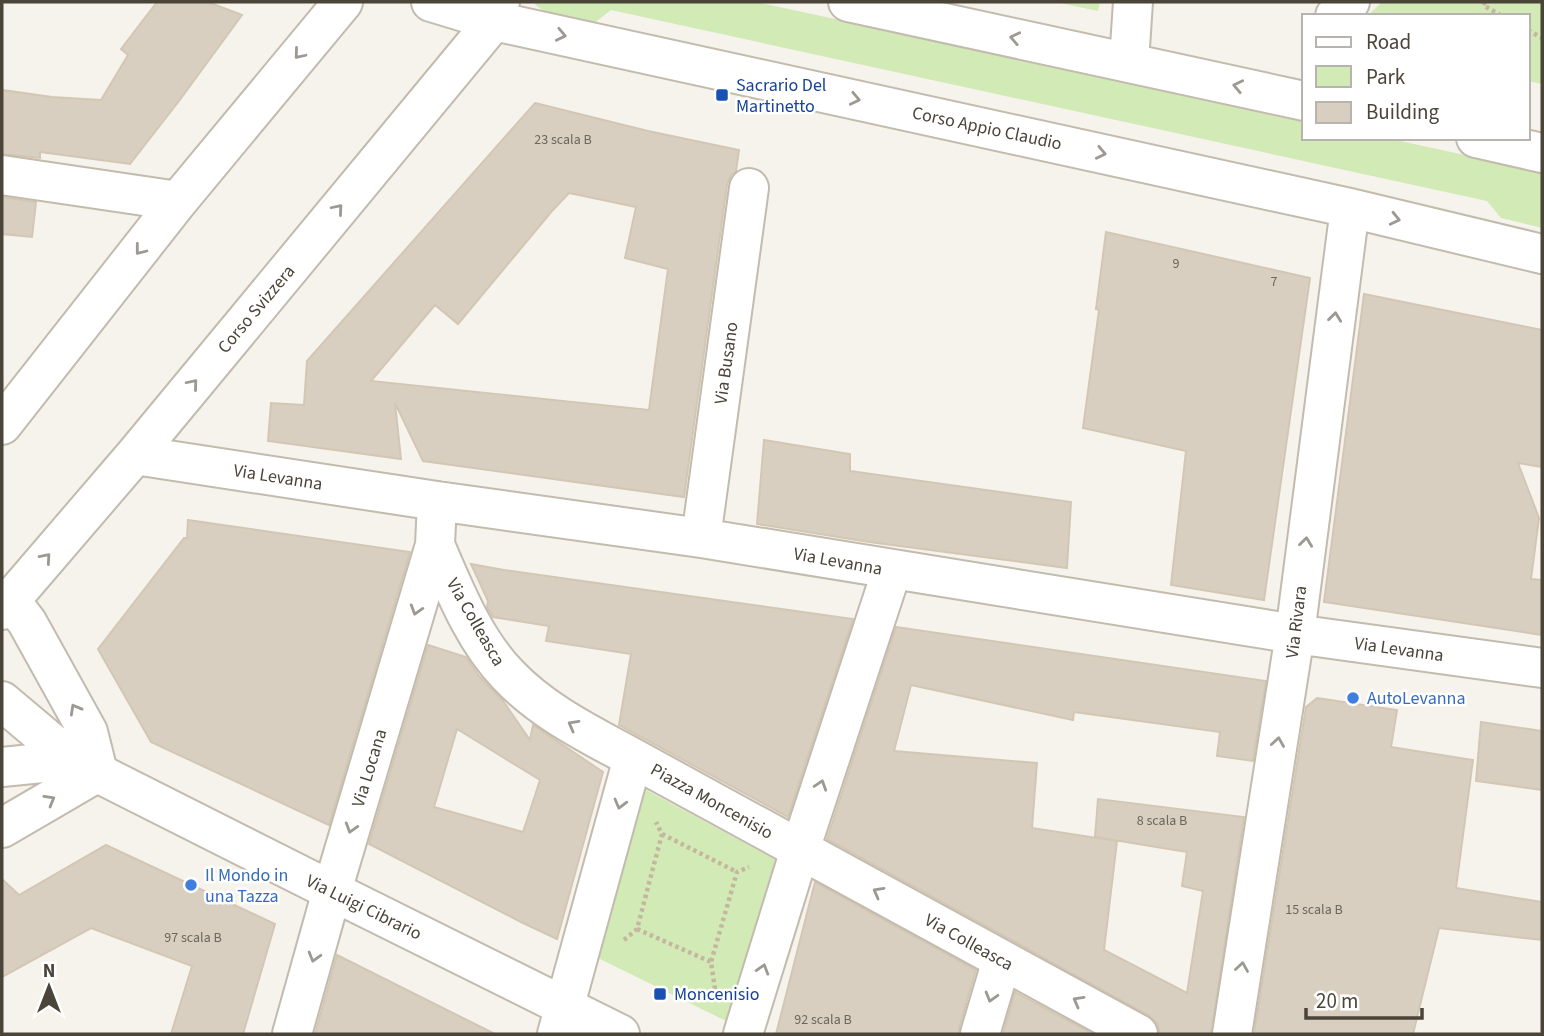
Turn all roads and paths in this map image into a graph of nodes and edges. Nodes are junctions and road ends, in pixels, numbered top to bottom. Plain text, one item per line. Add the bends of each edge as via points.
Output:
1 (343, 2) edge
2 (431, 2) edge
3 (848, 2) edge
4 (1133, 2) edge
5 (1350, 2) edge
6 (1485, 2) edge
7 (497, 11) edge
8 (1337, 14) edge
9 (1499, 14) edge
10 (1129, 62) junction
11 (1302, 101) edge
12 (1485, 140) edge
13 (1542, 153) edge
14 (2, 175) edge
15 (749, 188) dead end
16 (178, 201) junction
17 (1350, 208) junction
18 (1542, 254) edge
19 (2, 425) edge
20 (135, 455) junction
21 (438, 501) junction
22 (702, 538) junction
23 (435, 545) junction
24 (892, 570) junction
25 (6, 605) edge
26 (1295, 634) junction
27 (1542, 668) edge
28 (2, 701) edge
29 (633, 758) junction
30 (85, 766) junction
31 (2, 767) edge
32 (2, 828) edge
33 (662, 834) dead end
34 (800, 850) junction
35 (737, 872) dead end
36 (332, 891) junction
37 (637, 929) dead end
38 (1002, 960) junction
39 (710, 962) dead end
40 (561, 1021) edge
41 (292, 1034) edge
42 (620, 1034) edge
43 (743, 1034) edge
44 (980, 1034) edge
45 (1138, 1034) edge
46 (1232, 1034) edge

1 -> 16 street
2 - 7 street, Corso Appio Claudio
10 -> 3 street
4 - 10 street
5 - 8 street
6 - 9 path via 1483,5
7 -> 17 street, Corso Appio Claudio
20 -> 7 street, Corso Svizzera
11 -> 10 street
12 - 13 street
14 - 16 street
15 - 22 street, Via Busano
16 -> 19 street
17 -> 18 street, Corso Appio Claudio
26 -> 17 street, Via Rivara
20 - 21 street, Via Levanna
25 -> 20 street, Corso Svizzera
21 - 22 street, Via Levanna
21 - 23 street, Via Locana
22 - 24 street, Via Levanna
29 -> 23 street, Via Colleasca via 561,718 507,675 460,602
23 -> 36 street, Via Locana
24 - 26 street, Via Levanna
34 -> 24 street
30 -> 25 street via 88,732 27,622
26 - 27 street, Via Levanna
46 -> 26 street, Via Rivara
28 - 30 street, Via Luigi Cibrario
29 - 34 street, Piazza Moncenisio
29 -> 40 street, Piazza Moncenisio
30 - 31 street
32 -> 30 street
30 - 36 street, Via Luigi Cibrario
33 - 35 path
38 -> 34 street, Via Colleasca
43 -> 34 street
36 - 40 street, Via Luigi Cibrario
36 -> 41 street, Via Locana
37 - 39 path
38 -> 44 street
45 -> 38 street, Via Colleasca
40 - 42 street, Via Luigi Cibrario

